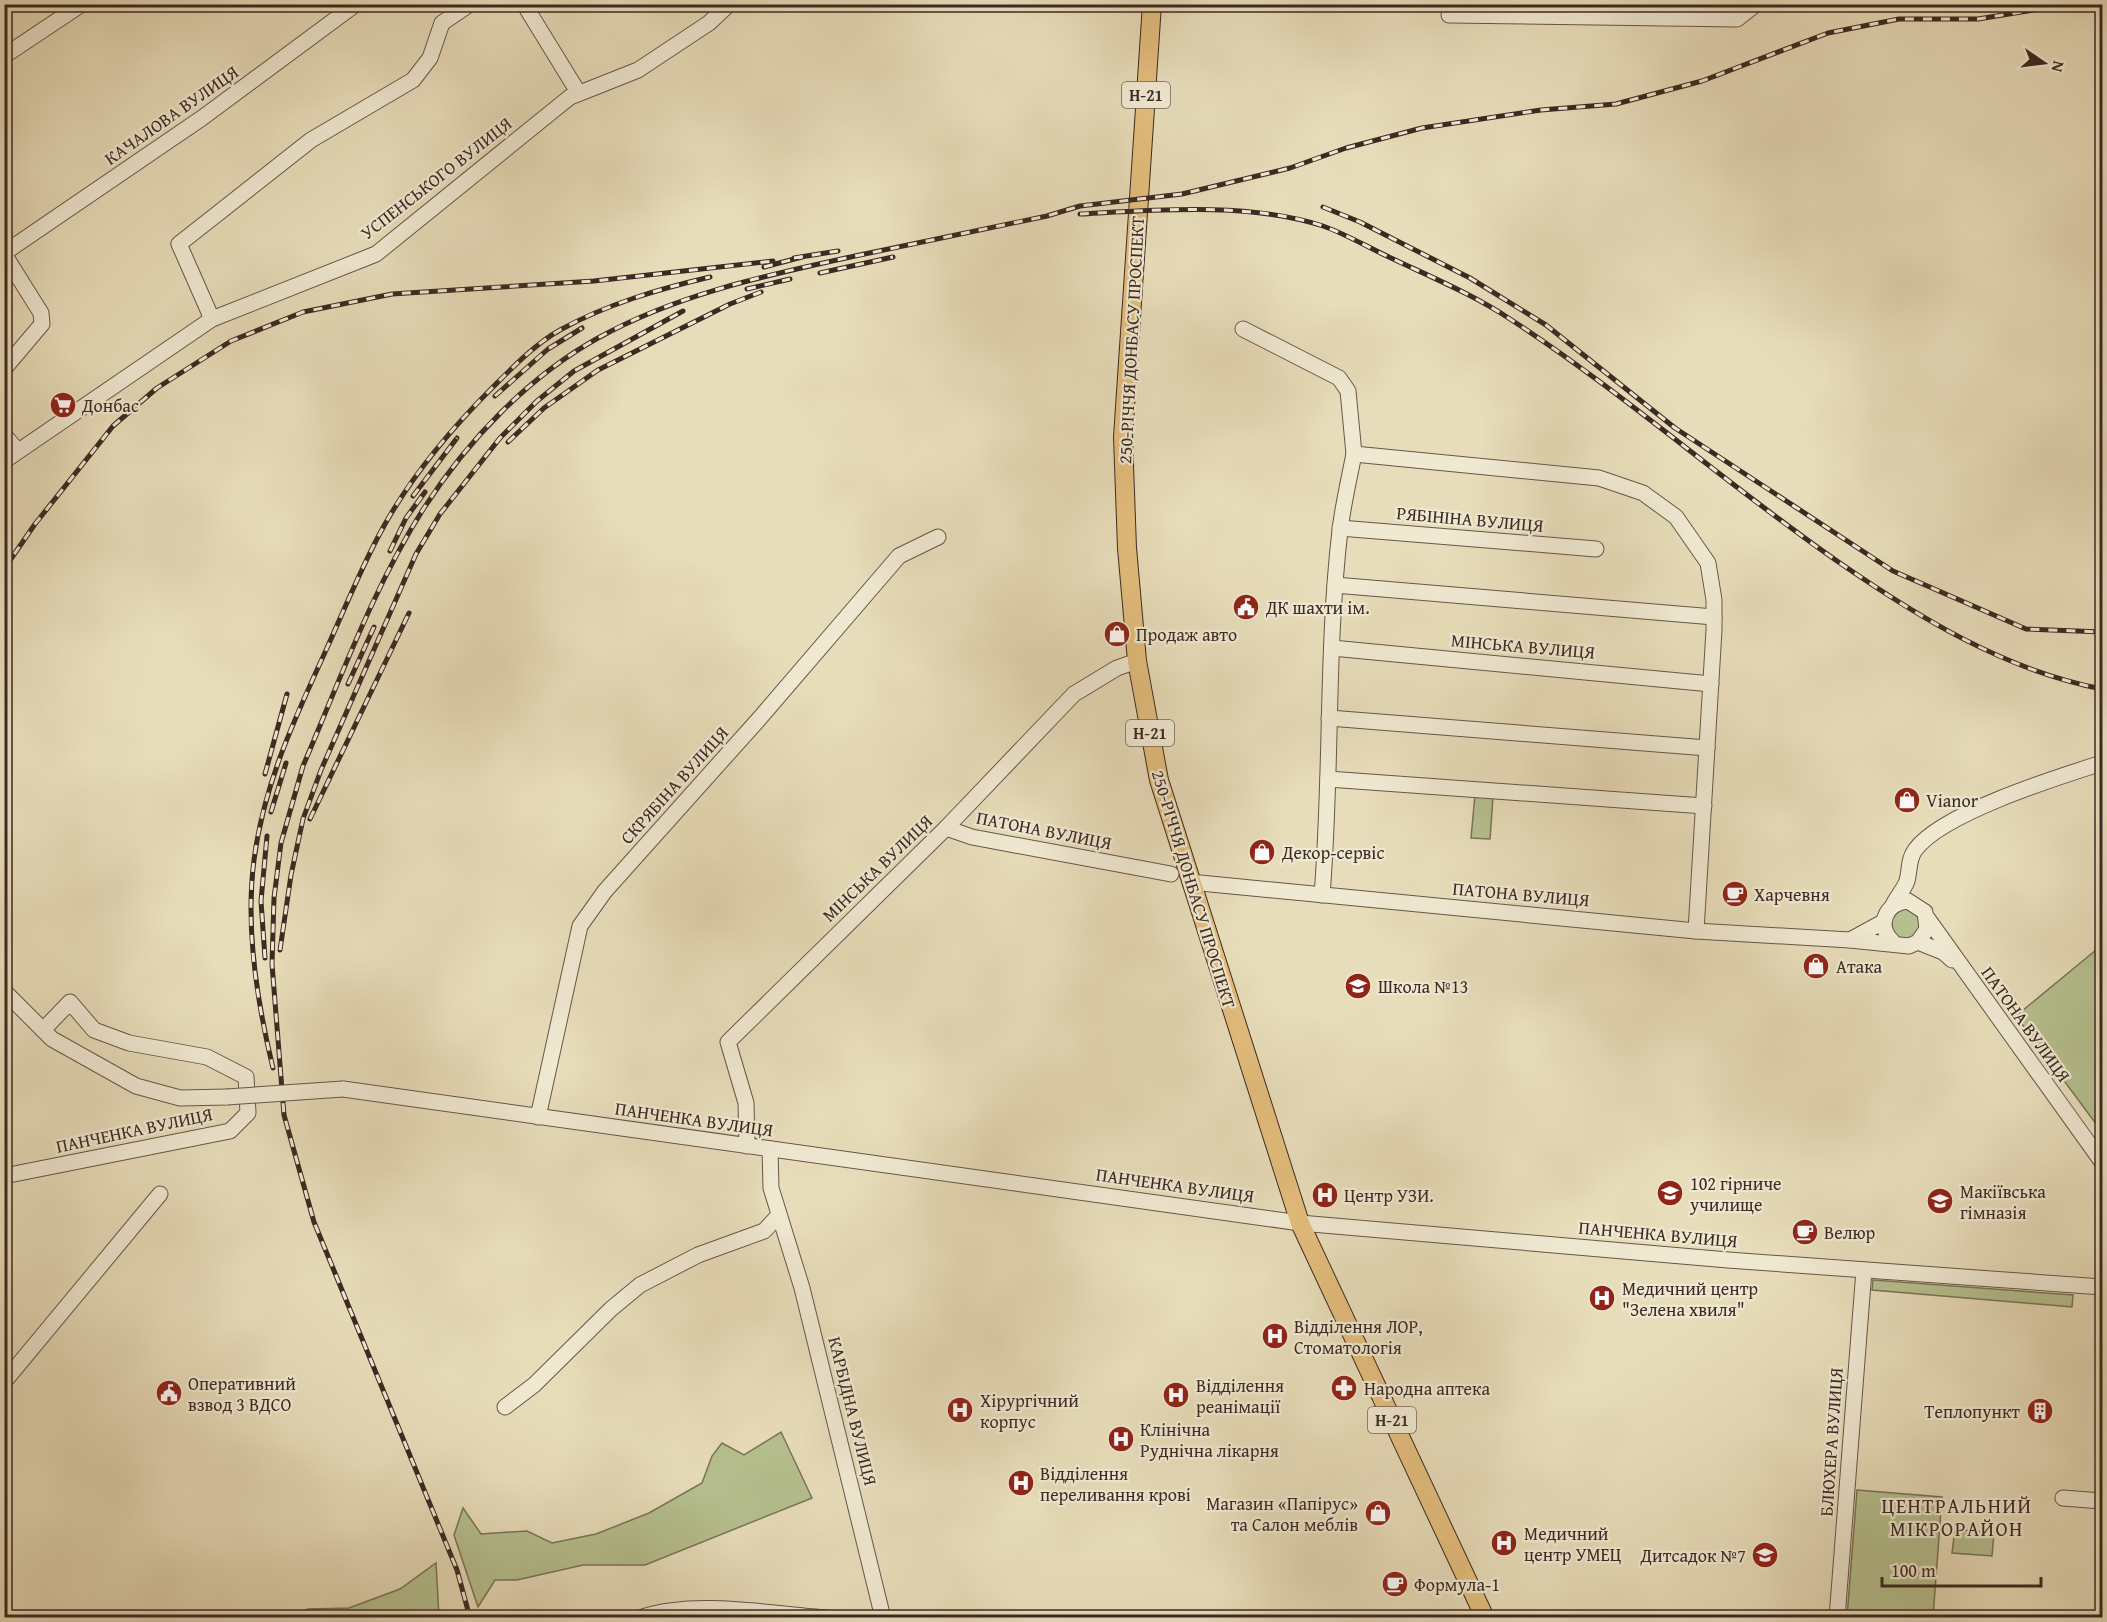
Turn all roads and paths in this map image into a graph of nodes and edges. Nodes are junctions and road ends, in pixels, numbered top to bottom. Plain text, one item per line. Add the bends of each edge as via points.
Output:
1 (82, 4) edge
2 (356, 4) edge
3 (470, 4) edge
4 (524, 4) edge
5 (729, 4) edge
6 (1152, 4) edge
7 (1756, 4) edge
8 (1449, 15) dead end
9 (4, 56) edge
10 (578, 92) junction
11 (4, 254) edge
12 (212, 319) junction
13 (1244, 329) dead end
14 (4, 369) edge
15 (4, 435) edge
16 (18, 451) junction
17 (1354, 454) junction
18 (4, 461) edge
19 (1340, 528) junction
20 (938, 537) dead end
21 (1596, 549) dead end
22 (1335, 585) junction
23 (1714, 617) junction
24 (1332, 648) junction
25 (1137, 661) junction
26 (1711, 684) junction
27 (1329, 718) junction
28 (1707, 748) junction
29 (2103, 764) edge
30 (1328, 779) junction
31 (1704, 806) junction
32 (946, 828) junction
33 (1171, 874) dead end
34 (1906, 881) junction
35 (1190, 882) junction
36 (1322, 895) junction
37 (1893, 905) junction
38 (1924, 913) junction
39 (1883, 922) junction
40 (1696, 931) junction
41 (1850, 940) junction
42 (1893, 942) junction
43 (1918, 942) junction
44 (1961, 968) junction
45 (4, 991) edge
46 (43, 1030) junction
47 (538, 1117) junction
48 (747, 1146) junction
49 (770, 1149) junction
50 (2103, 1162) edge
51 (4, 1176) edge
52 (160, 1194) dead end
53 (779, 1215) junction
54 (1300, 1223) junction
55 (1864, 1270) junction
56 (2103, 1287) edge
57 (4, 1382) edge
58 (505, 1407) dead end
59 (2063, 1498) dead end
60 (2103, 1501) edge
61 (640, 1617) edge
62 (827, 1617) edge
63 (883, 1617) edge
64 (1485, 1617) edge
65 (1837, 1617) edge

1 - 9 street
2 - 11 street, КАЧАЛОВА ВУЛИЦЯ via 202,118
3 - 12 street via 442,23 430,58 413,80 311,140 179,244
4 - 10 street
5 - 10 street, УСПЕНСЬКОГО ВУЛИЦЯ via 709,23 638,70
6 - 25 main road, 250-РІЧЧЯ ДОНБАСУ ПРОСПЕКТ / Н-21 via 1123,437
7 - 8 street via 1737,19
10 - 12 street, УСПЕНСЬКОГО ВУЛИЦЯ via 376,254
11 - 14 street via 41,313 42,324
12 - 16 street, УСПЕНСЬКОГО ВУЛИЦЯ
13 - 17 street via 1339,378 1348,391
15 - 16 street
16 - 18 street, УСПЕНСЬКОГО ВУЛИЦЯ
17 - 19 street
17 - 23 street via 1599,478 1643,493 1676,518 1708,563
19 - 21 street, РЯБІНІНА ВУЛИЦЯ
19 - 22 street
20 - 47 street, СКРЯБІНА ВУЛИЦЯ via 899,556 605,891 580,926
22 - 23 street
22 - 24 street
23 - 26 street
24 - 26 street, МІНСЬКА ВУЛИЦЯ
24 - 27 street
25 - 32 street, МІНСЬКА ВУЛИЦЯ via 1117,668 1074,694
25 - 35 main road, 250-РІЧЧЯ ДОНБАСУ ПРОСПЕКТ / Н-21 via 1159,780
26 - 28 street
27 - 28 street
27 - 30 street
28 - 31 street
29 - 34 street via 1980,807 1939,831 1917,848 1910,859
30 - 31 street
30 - 36 street
31 - 40 street
32 - 33 street, ПАТОНА ВУЛИЦЯ via 972,837
32 - 48 street, МІНСЬКА ВУЛИЦЯ via 728,1042 746,1103
34 - 37 street
34 - 38 street
35 - 36 street, ПАТОНА ВУЛИЦЯ
35 - 54 main road, 250-РІЧЧЯ ДОНБАСУ ПРОСПЕКТ / Н-21
36 - 40 street, ПАТОНА ВУЛИЦЯ
37 - 38 street via 1908,901
37 - 39 street
38 - 43 street via 1927,929
38 - 44 street
39 - 41 street
39 - 42 street
40 - 41 street, ПАТОНА ВУЛИЦЯ
41 - 42 street, ПАТОНА ВУЛИЦЯ
42 - 43 street
43 - 44 street via 1943,952
44 - 50 street, ПАТОНА ВУЛИЦЯ
45 - 46 street
46 - 47 street, ПАНЧЕНКА ВУЛИЦЯ, bridge via 52,1039 136,1086 180,1098 343,1089
46 - 51 street, ПАНЧЕНКА ВУЛИЦЯ via 70,1002 94,1030 129,1043 207,1057 246,1077 248,1113 230,1131
47 - 48 street, ПАНЧЕНКА ВУЛИЦЯ
48 - 49 street, ПАНЧЕНКА ВУЛИЦЯ
49 - 53 street, КАРБІДНА ВУЛИЦЯ via 771,1188
49 - 54 street, ПАНЧЕНКА ВУЛИЦЯ
52 - 57 street
53 - 58 street via 764,1231 698,1255 640,1286
53 - 63 street, КАРБІДНА ВУЛИЦЯ via 807,1309
54 - 55 street, ПАНЧЕНКА ВУЛИЦЯ
54 - 64 main road, 250-РІЧЧЯ ДОНБАСУ ПРОСПЕКТ / Н-21
55 - 56 street, ПАНЧЕНКА ВУЛИЦЯ
55 - 65 street, БЛЮХЕРА ВУЛИЦЯ
59 - 60 street
61 - 62 street via 658,1611 702,1609

